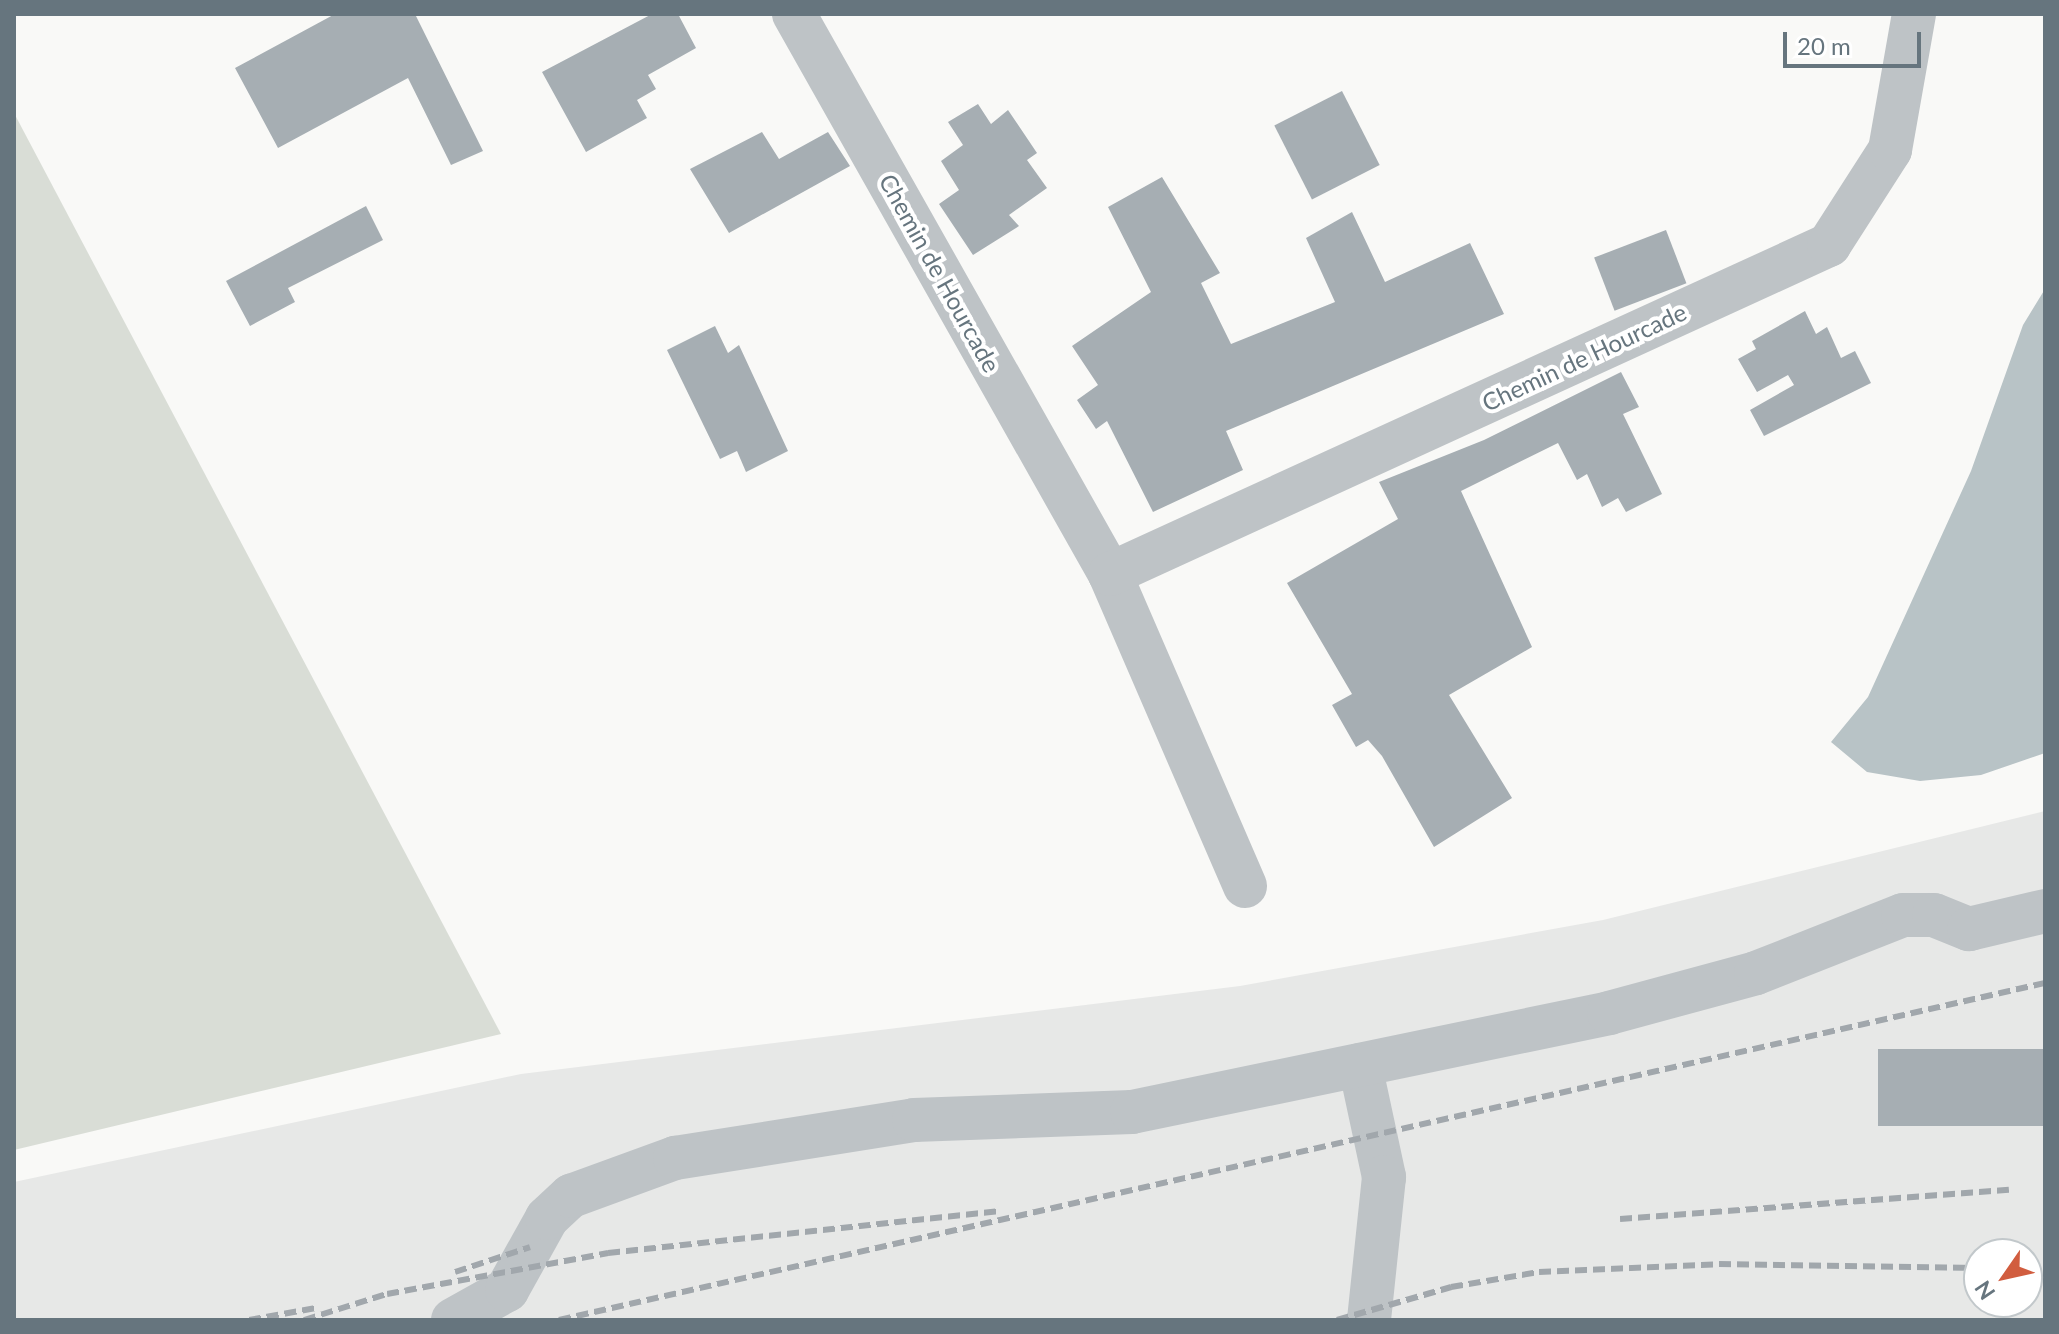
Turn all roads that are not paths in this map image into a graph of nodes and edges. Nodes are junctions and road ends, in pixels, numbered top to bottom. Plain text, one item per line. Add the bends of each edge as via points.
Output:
1 (794, 14) edge
2 (1914, 14) edge
3 (1110, 574) junction
4 (1245, 886) dead end
5 (2045, 911) edge
6 (1360, 1065) junction
7 (453, 1320) edge
8 (1369, 1320) edge

1 - 3 street, Chemin de Hourcade
2 - 3 street, Chemin de Hourcade via 1890,150 1829,245
3 - 4 street, Chemin de Hourcade
5 - 6 street via 1969,929 1934,915 1903,915 1756,973
6 - 7 street via 1132,1112 914,1120 623,1172 571,1196 547,1218 507,1290
6 - 8 street via 1384,1177

